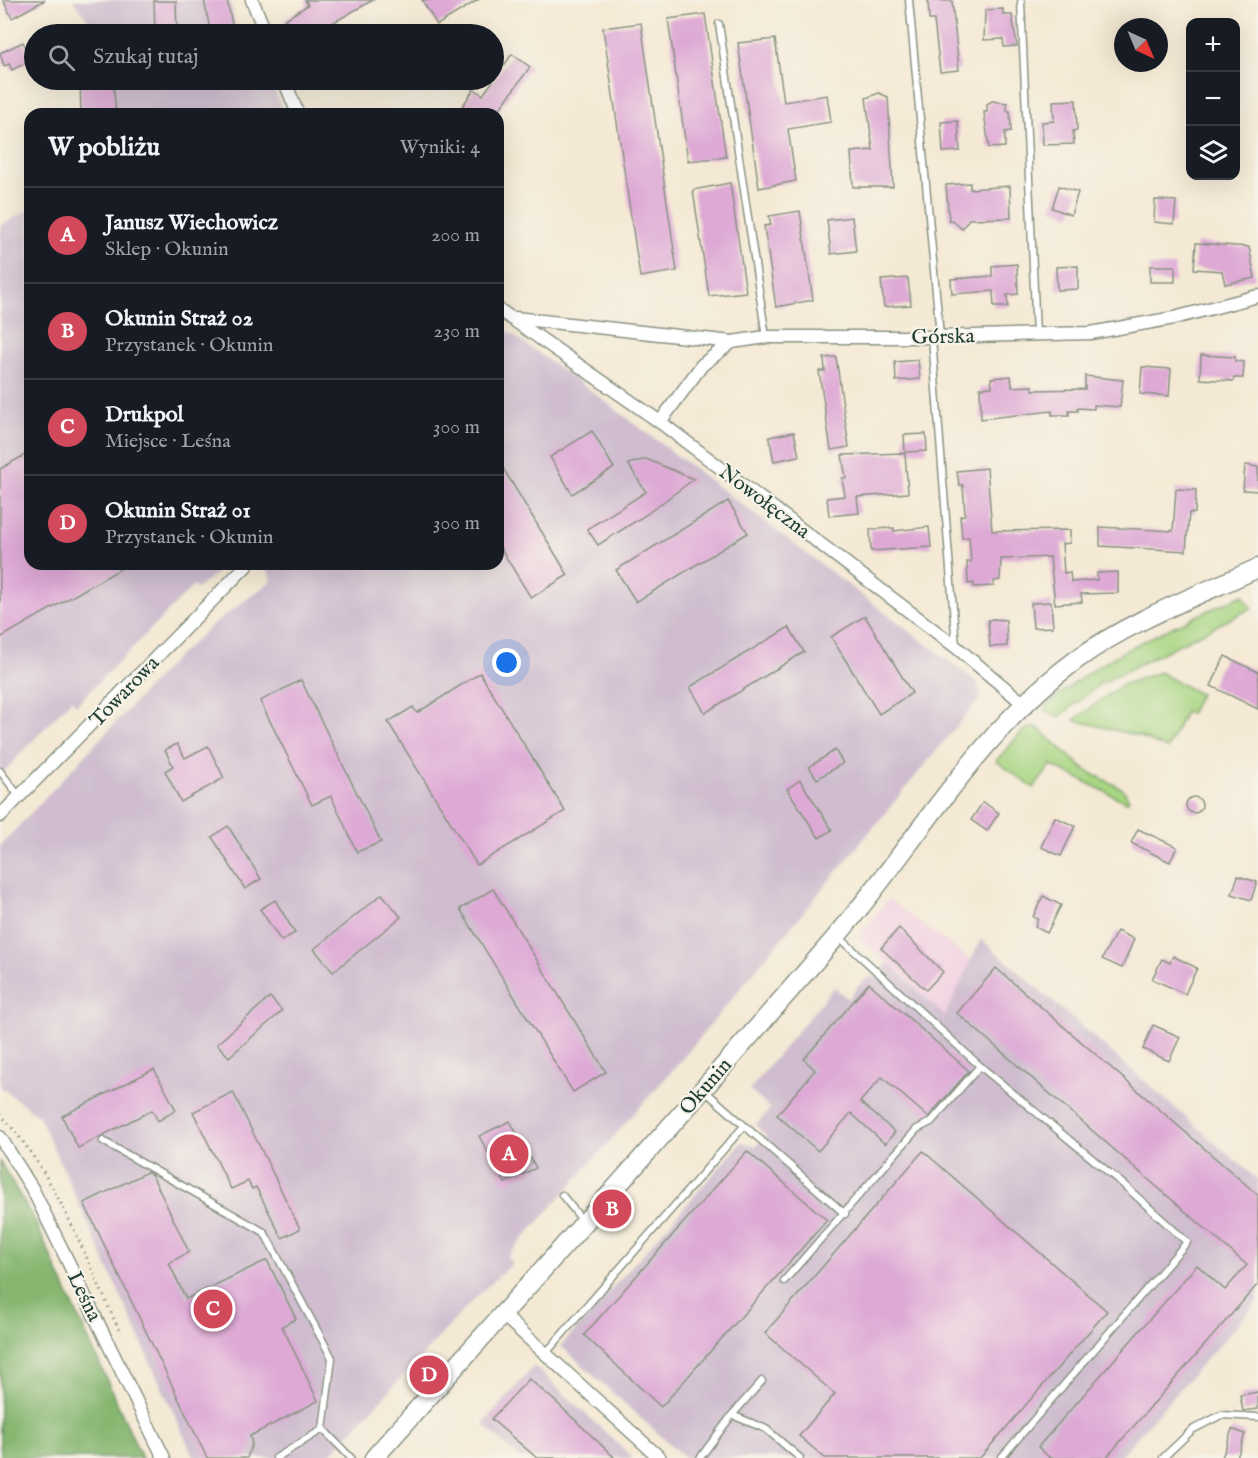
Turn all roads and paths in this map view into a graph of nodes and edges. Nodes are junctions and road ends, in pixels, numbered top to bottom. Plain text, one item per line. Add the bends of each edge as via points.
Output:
1 (252, 0) edge
2 (909, 0) edge
3 (1021, 2) dead end
4 (262, 24) edge
5 (719, 24) dead end
6 (288, 90) edge
7 (296, 108) edge
8 (1258, 296) edge
9 (504, 312) edge
10 (514, 318) junction
11 (1036, 335) junction
12 (766, 337) junction
13 (936, 337) junction
14 (732, 342) junction
15 (660, 422) junction
16 (1258, 568) edge
17 (242, 570) edge
18 (956, 647) junction
19 (1024, 704) junction
20 (0, 771) edge
21 (19, 797) junction
22 (0, 816) edge
23 (837, 936) junction
24 (980, 1066) junction
25 (703, 1088) junction
26 (744, 1126) junction
27 (0, 1137) edge
28 (103, 1141) dead end
29 (562, 1195) dead end
30 (845, 1214) junction
31 (584, 1223) junction
32 (784, 1281) dead end
33 (502, 1314) junction
34 (546, 1353) junction
35 (762, 1381) dead end
36 (732, 1415) junction
37 (1258, 1417) edge
38 (322, 1429) junction
39 (164, 1458) edge
40 (276, 1458) edge
41 (351, 1458) edge
42 (374, 1458) edge
43 (660, 1458) edge
44 (700, 1458) edge
45 (800, 1458) edge
46 (1001, 1458) edge
47 (1163, 1458) edge

1 - 4 street
2 - 13 lane
3 - 11 lane
5 - 12 lane
6 - 7 street
8 - 11 street, Górska via 1174,318 1091,333
9 - 10 street, Nowołęczna
10 - 14 street
10 - 15 street, Nowołęczna
11 - 13 street, Górska
12 - 13 street, Górska
12 - 14 street, Górska
13 - 18 lane
14 - 15 street, Górska via 702,365
15 - 18 street, Nowołęczna
16 - 19 main road, Okunin via 1135,624 1077,659
17 - 21 street, Towarowa
18 - 19 street, Nowołęczna
19 - 23 main road, Okunin
20 - 21 lane
21 - 22 street, Towarowa
23 - 24 lane
23 - 25 main road, Okunin
24 - 30 lane via 931,1122 917,1129
24 - 46 lane via 1188,1242
25 - 26 lane
25 - 31 main road, Okunin
26 - 30 lane
26 - 34 lane
27 - 39 street, Leśna via 33,1190
28 - 38 lane via 264,1232 332,1358
29 - 31 lane
30 - 32 lane
31 - 33 main road, Okunin
33 - 34 street
33 - 42 main road, Okunin
34 - 43 street
35 - 36 lane
36 - 44 lane
36 - 45 lane via 766,1429
37 - 47 lane via 1221,1415 1192,1430
38 - 40 lane
38 - 41 lane

